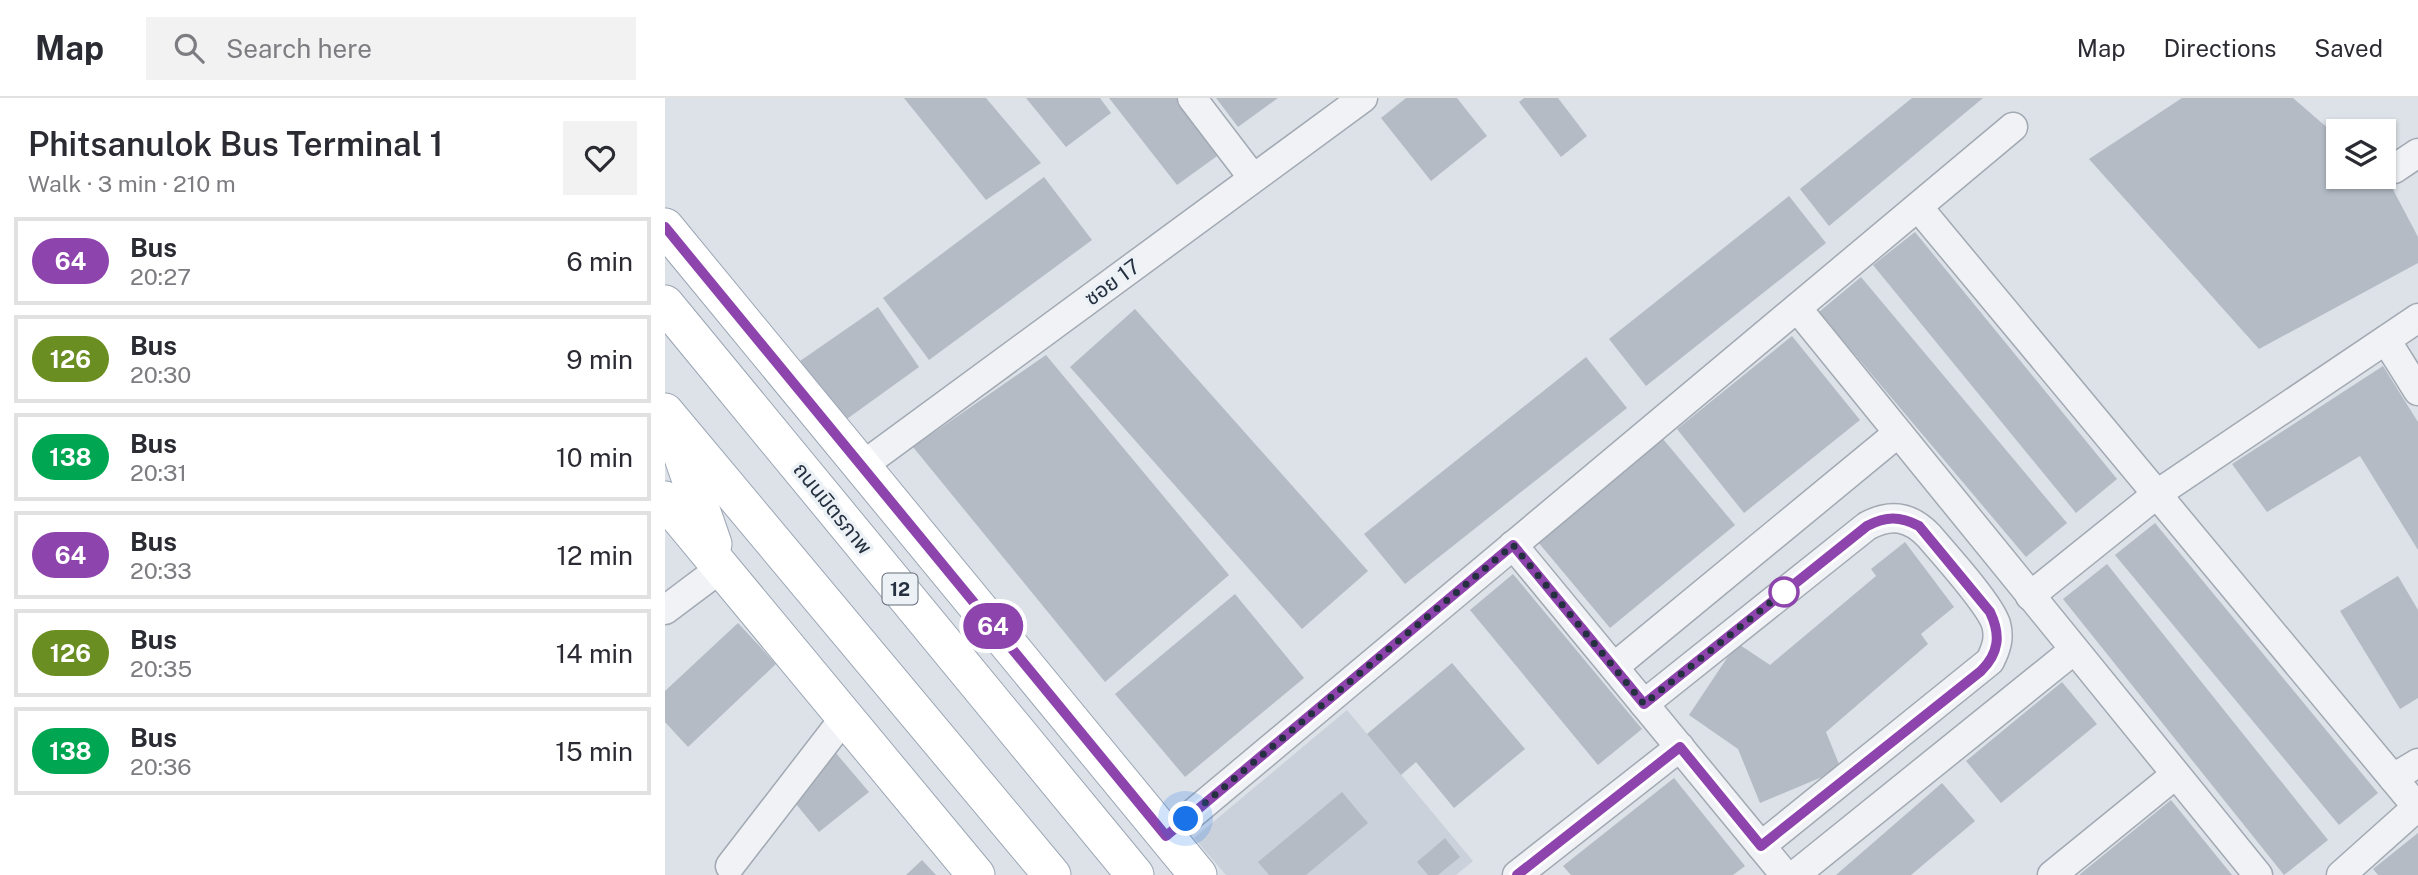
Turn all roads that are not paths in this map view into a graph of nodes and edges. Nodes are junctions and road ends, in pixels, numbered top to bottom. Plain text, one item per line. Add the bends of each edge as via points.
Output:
1 (1192, 98) edge
2 (1363, 98) edge
3 (2013, 127) dead end
4 (2418, 153) edge
5 (2396, 168) edge
6 (1253, 178) junction
7 (1918, 207) junction
8 (665, 227) edge
9 (669, 308) edge
10 (1797, 308) junction
11 (2418, 318) edge
12 (2386, 340) junction
13 (2418, 391) edge
14 (813, 407) junction
15 (667, 415) edge
16 (1898, 433) junction
17 (862, 466) junction
18 (2157, 494) junction
19 (665, 499) edge
20 (1513, 545) junction
21 (721, 568) junction
22 (2030, 596) junction
23 (665, 610) edge
24 (2074, 650) junction
25 (1614, 667) junction
26 (1644, 704) junction
27 (845, 717) junction
28 (1680, 747) junction
29 (2418, 762) edge
30 (2175, 775) junction
31 (2393, 778) junction
32 (1166, 836) junction
33 (1761, 846) junction
34 (730, 866) dead end
35 (976, 875) edge
36 (1052, 875) edge
37 (1135, 875) edge
38 (1198, 875) edge
39 (1517, 875) edge
40 (1784, 875) edge
41 (1795, 875) edge
42 (2052, 875) edge
43 (2258, 875) edge
44 (2341, 875) edge

1 - 6 street
2 - 6 street, ซอย 17
3 - 7 street
4 - 5 street
6 - 17 street, ซอย 17
7 - 10 street
7 - 18 street
8 - 14 main road
9 - 14 main road
9 - 37 main road, ถนนมิตรภาพ / 12
10 - 16 street
10 - 20 street
11 - 12 street
12 - 13 street
12 - 18 street
14 - 17 main road
15 - 21 main road
15 - 36 main road
16 - 22 street
16 - 25 street
17 - 32 main road
18 - 22 street
18 - 31 street
19 - 21 main road
20 - 25 street
20 - 32 street
21 - 23 street
21 - 27 main road
22 - 24 street
24 - 30 street
24 - 41 street
25 - 26 street
26 - 28 street
26 - 33 street via 1867,526 1879,519 1906,519 1929,536 1996,624 1996,650 1990,662
27 - 34 street
27 - 35 main road
28 - 33 street
28 - 39 street
29 - 31 street
30 - 42 street
30 - 43 street
31 - 44 street via 2417,807
32 - 38 main road
33 - 40 street

